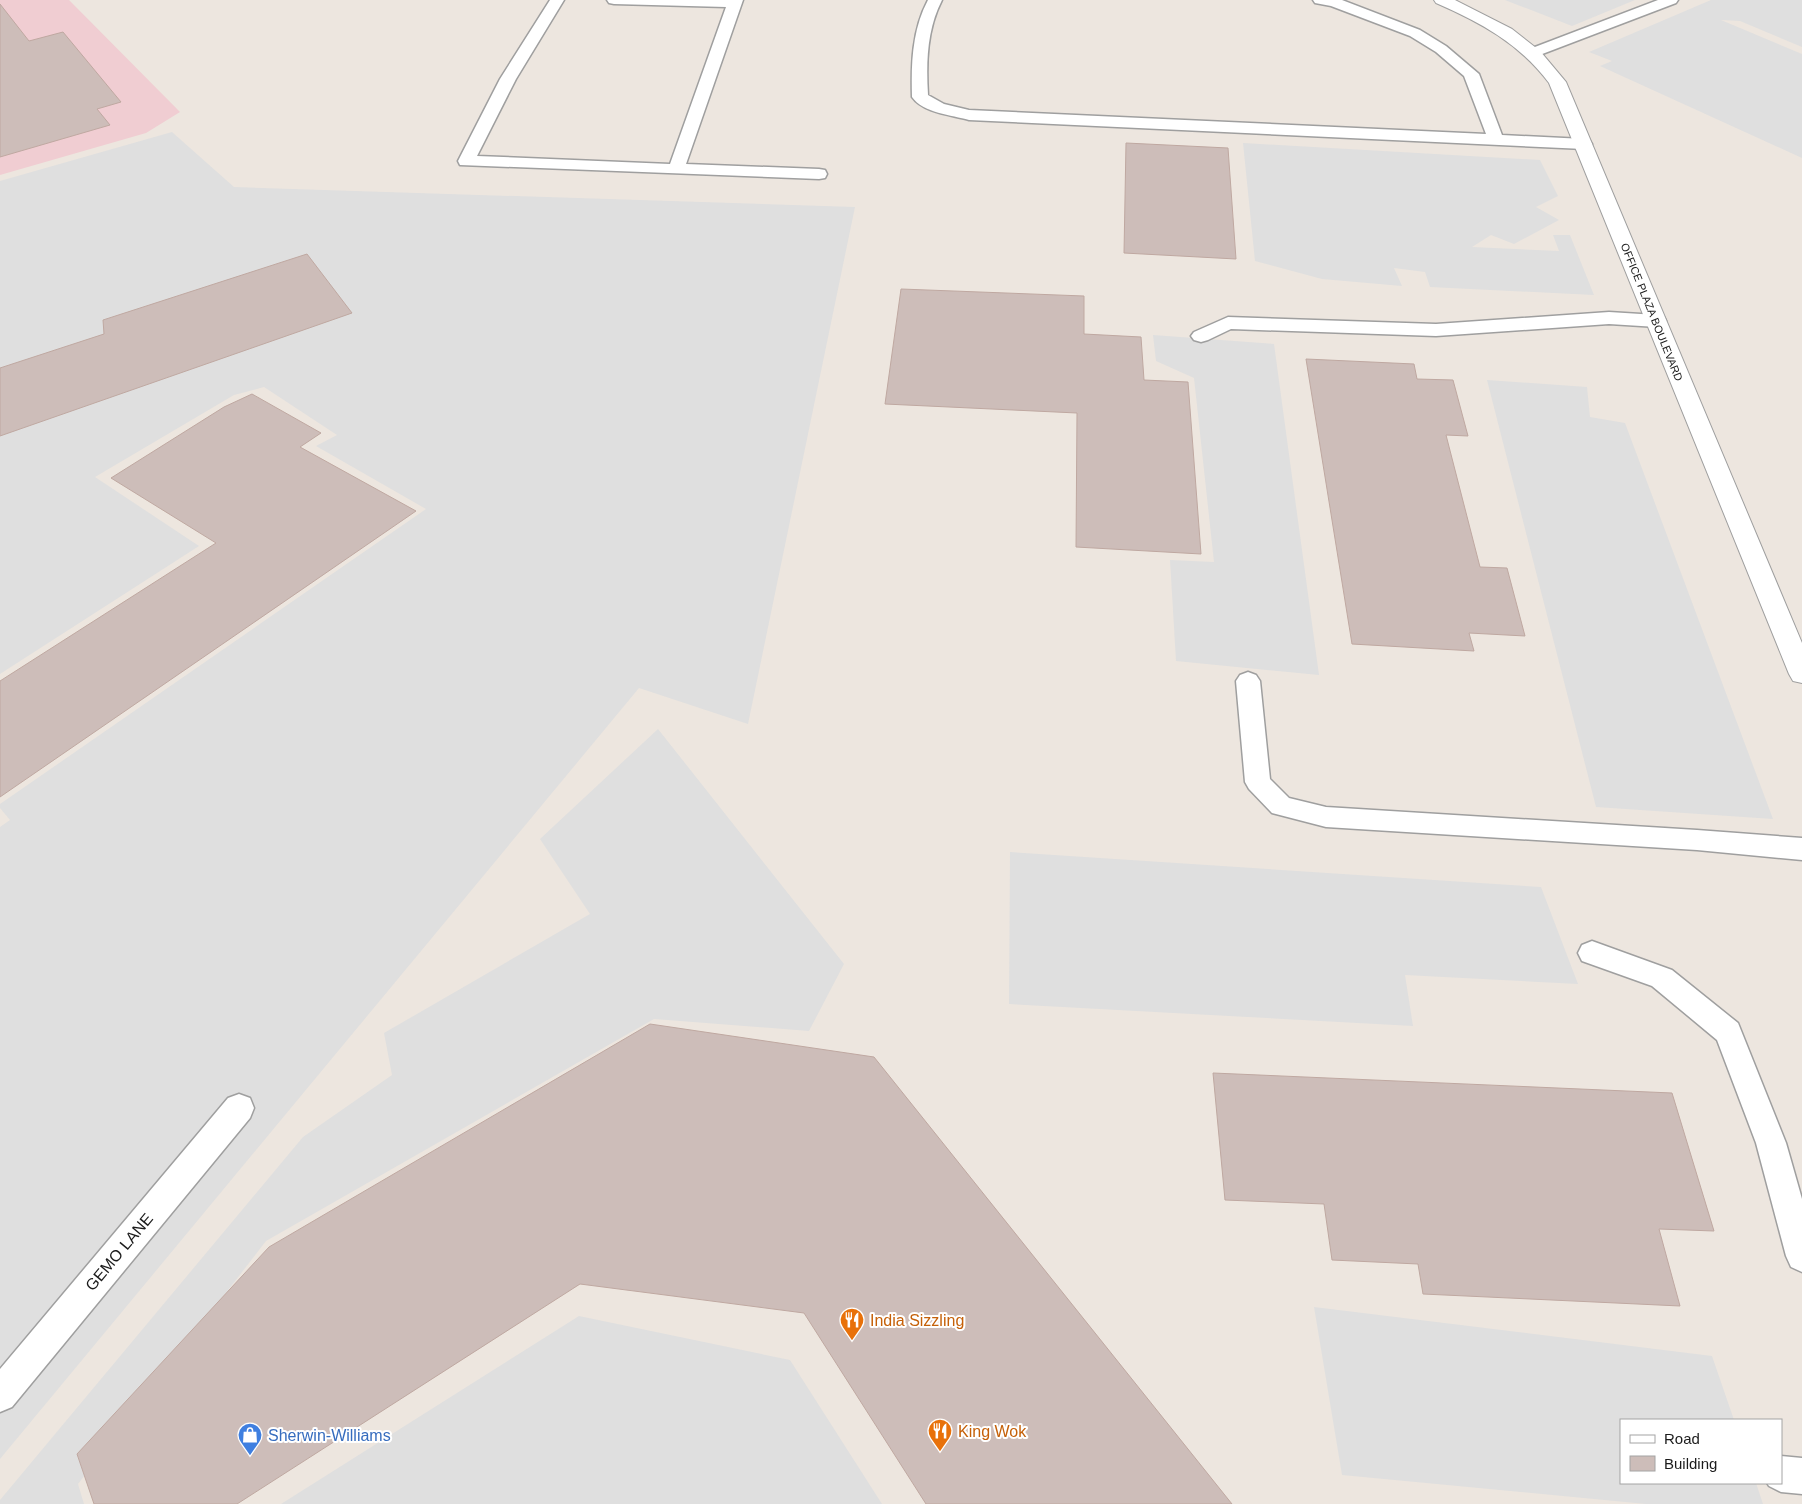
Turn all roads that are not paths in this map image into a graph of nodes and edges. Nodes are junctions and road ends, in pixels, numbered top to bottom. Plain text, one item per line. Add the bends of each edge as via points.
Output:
1 (557, 0) edge
2 (614, 0) edge
3 (935, 0) edge
4 (1320, 0) edge
5 (1442, 0) edge
6 (1671, 0) edge
7 (736, 2) edge
8 (1532, 53) junction
9 (1496, 140) junction
10 (1584, 144) junction
11 (676, 170) junction
12 (819, 174) dead end
13 (1656, 321) junction
14 (1201, 336) dead end
15 (1802, 674) edge
16 (1248, 681) dead end
17 (1802, 850) edge
18 (1592, 953) dead end
19 (239, 1108) dead end
20 (1802, 1256) edge
21 (0, 1395) edge
22 (1782, 1474) edge
23 (1802, 1476) edge

1 - 11 lane via 508,79 466,160
2 - 7 lane
3 - 9 lane via 926,19 920,55 920,97 938,107 970,115
4 - 9 lane via 1334,2 1415,33 1441,50 1471,74
5 - 8 street, OFFICE PLAZA BOULEVARD via 1489,22
6 - 8 lane
7 - 11 lane
8 - 10 street, OFFICE PLAZA BOULEVARD via 1556,82
9 - 10 lane
10 - 13 street, OFFICE PLAZA BOULEVARD
11 - 12 lane
13 - 14 lane via 1609,318 1436,330 1228,323
13 - 15 street, OFFICE PLAZA BOULEVARD
16 - 17 lane via 1258,782 1281,806 1326,817 1697,840
18 - 20 lane via 1662,978 1728,1032 1771,1143
19 - 21 lane, GEMO LANE
22 - 23 lane

